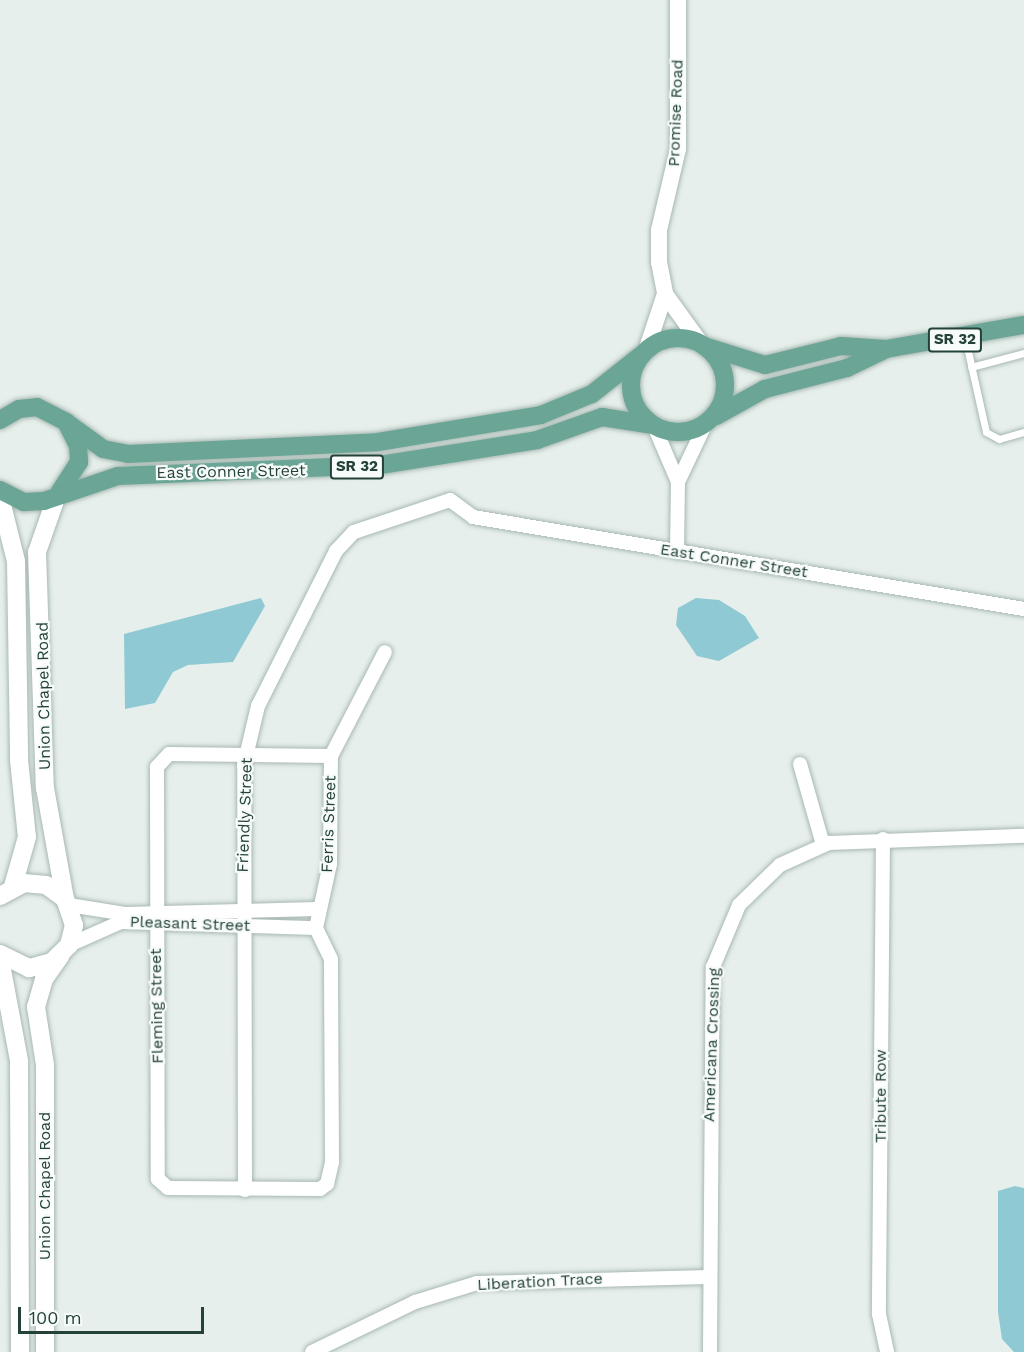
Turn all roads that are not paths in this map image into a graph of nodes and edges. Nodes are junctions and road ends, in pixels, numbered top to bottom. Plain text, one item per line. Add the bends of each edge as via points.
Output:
1 (678, 0) edge
2 (665, 294) junction
3 (1024, 327) edge
4 (965, 338) junction
5 (702, 345) junction
6 (886, 349) junction
7 (1024, 353) edge
8 (643, 354) junction
9 (971, 367) junction
10 (2, 417) edge
11 (66, 422) junction
12 (708, 422) junction
13 (653, 425) junction
14 (1024, 432) edge
15 (678, 482) junction
16 (0, 490) edge
17 (57, 495) junction
18 (0, 497) edge
19 (450, 500) joint
20 (677, 552) junction
21 (1024, 609) edge
22 (385, 652) dead end
23 (246, 755) junction
24 (331, 756) junction
25 (800, 764) dead end
26 (1024, 836) edge
27 (883, 839) junction
28 (824, 845) junction
29 (5, 890) edge
30 (67, 902) junction
31 (243, 909) junction
32 (317, 909) junction
33 (156, 918) junction
34 (243, 926) junction
35 (316, 928) junction
36 (65, 950) junction
37 (0, 954) edge
38 (0, 959) edge
39 (245, 1190) junction
40 (710, 1277) junction
41 (20, 1352) edge
42 (45, 1352) edge
43 (312, 1352) edge
44 (710, 1352) edge
45 (887, 1352) edge

1 - 2 street, Promise Road via 678,149 658,238
2 - 5 street, Promise Road
2 - 8 street, Promise Road
3 - 4 main road, SR 32
4 - 6 main road, SR 32
4 - 9 lane
5 - 6 main road, SR 32 via 765,365 841,346
5 - 8 main road via 678,338
5 - 12 main road via 722,368 725,387
6 - 12 main road, SR 32 via 847,368 765,388
7 - 9 lane
8 - 11 main road, East Conner Street / SR 32 via 601,388 553,411 378,442 128,454 103,449
8 - 13 main road via 631,388 637,409
9 - 14 lane via 986,432 999,439
10 - 11 main road, SR 32 via 37,407
11 - 17 main road via 78,446 79,462
12 - 13 main road via 686,431
12 - 15 street
13 - 15 street
13 - 17 main road, East Conner Street / SR 32 via 602,417 537,440 447,456 313,471 134,475
15 - 20 street
16 - 17 main road, SR 32 via 24,502
17 - 30 main road, Union Chapel Road via 37,552 45,788
18 - 29 main road, Union Chapel Road via 16,561 19,771 27,837
19 - 20 street, East Conner Street via 473,517
19 - 23 street, Friendly Street via 371,523 343,543 258,706
20 - 21 street, East Conner Street
22 - 24 street, Ferris Street
23 - 24 street
23 - 31 street, Friendly Street
23 - 33 street, Fleming Street via 164,757 156,774
24 - 32 street, Ferris Street via 330,864
25 - 28 street
26 - 27 street, Americana Crossing
27 - 28 street, Americana Crossing
27 - 45 street, Tribute Row via 879,1314
28 - 40 street, Americana Crossing via 780,865 758,884 727,927 713,967
29 - 30 main road via 35,882
30 - 33 street, Pleasant Street
30 - 36 main road, Union Chapel Road via 74,925
31 - 32 street, Pleasant Street
31 - 33 street, Pleasant Street
31 - 34 street, Friendly Street
32 - 35 street, Ferris Street
33 - 34 street, Pleasant Street
33 - 36 street, Pleasant Street via 121,922
33 - 39 street, Fleming Street via 161,1184 176,1190
34 - 35 street, Pleasant Street
34 - 39 street, Friendly Street
35 - 39 street, Ferris Street via 331,959 332,1162 327,1184 320,1189
36 - 37 main road via 29,968
36 - 42 main road, Union Chapel Road via 44,979 36,1007 45,1065
38 - 41 main road, Union Chapel Road via 19,1061
40 - 43 street, Liberation Trace via 477,1283 415,1302
40 - 44 street, Americana Crossing

